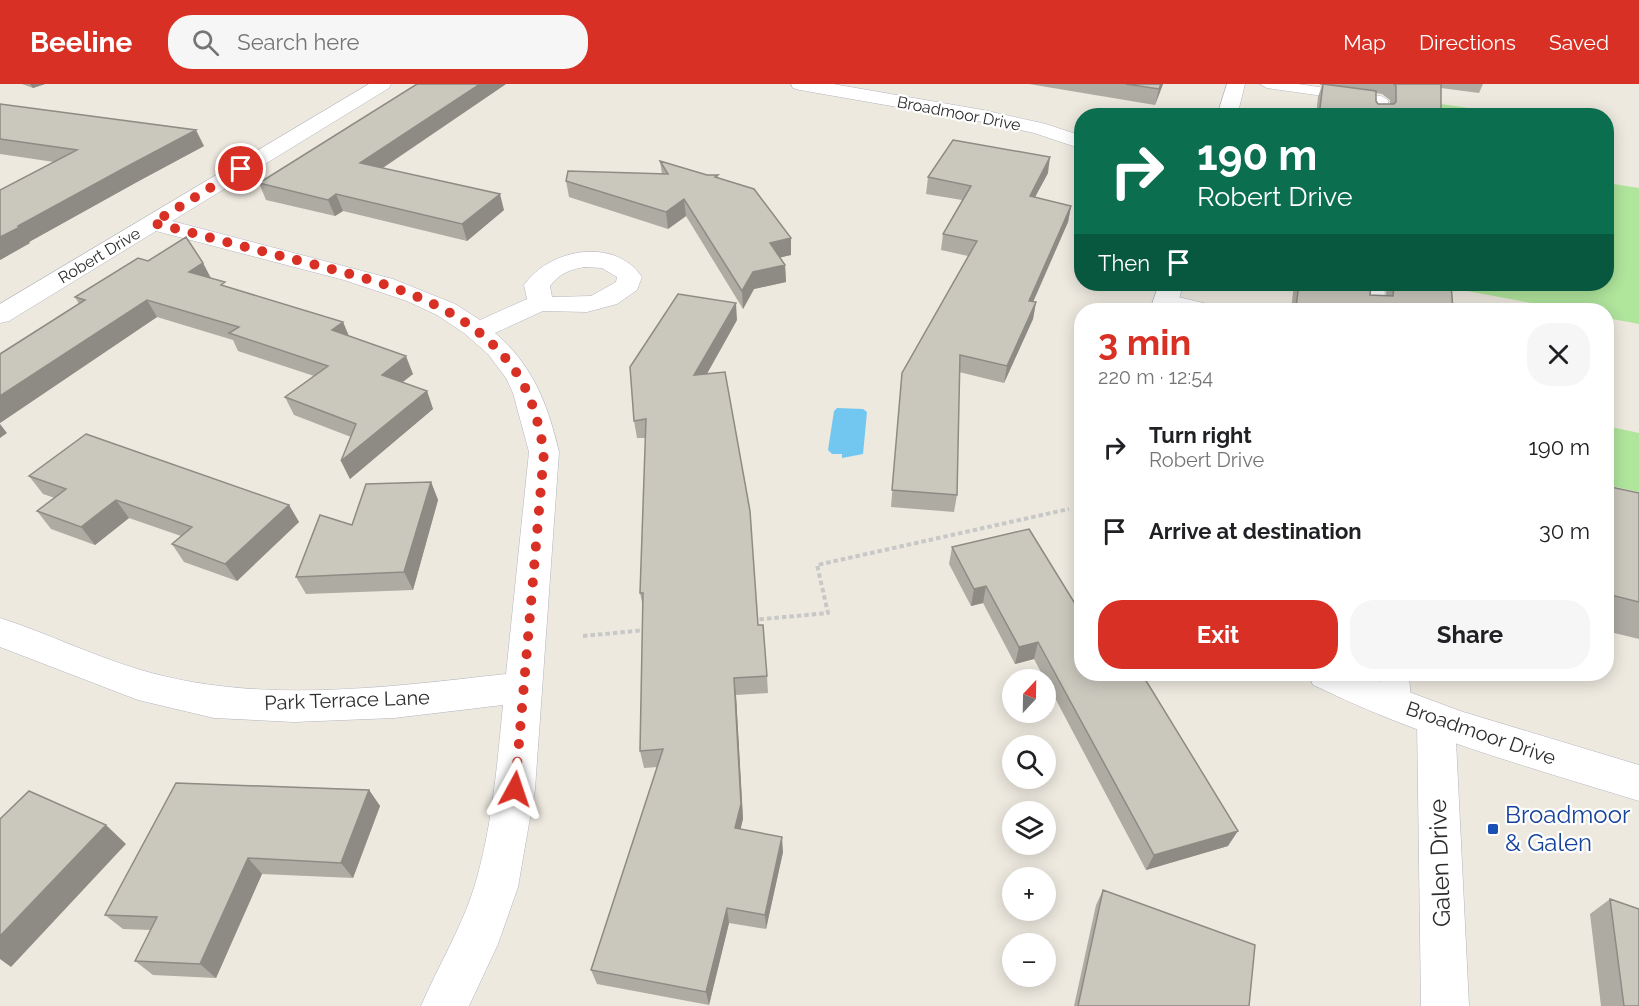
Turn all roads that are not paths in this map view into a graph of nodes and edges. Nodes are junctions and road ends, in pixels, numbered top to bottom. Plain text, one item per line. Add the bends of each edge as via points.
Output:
1 (382, 84) edge
2 (800, 84) edge
3 (1236, 84) edge
4 (1267, 84) edge
5 (1229, 108) edge
6 (1380, 108) edge
7 (1074, 140) edge
8 (153, 223) junction
9 (1167, 298) edge
10 (540, 303) dead end
11 (1184, 303) edge
12 (0, 315) edge
13 (478, 331) junction
14 (0, 632) edge
15 (1340, 681) edge
16 (524, 687) junction
17 (1396, 689) edge
18 (1436, 720) junction
19 (1639, 783) edge
20 (445, 1006) edge
21 (1445, 1006) edge

1 - 8 street, Robert Drive
2 - 7 street, Broadmoor Drive via 983,116
3 - 5 street
4 - 6 lane via 1381,100
8 - 12 street, Robert Drive
8 - 13 street via 403,290 446,310
9 - 11 lane
10 - 13 street
13 - 16 street via 518,375 535,410 544,452
14 - 16 street, Park Terrace Lane via 138,685 214,702 294,706 394,702
15 - 17 street, Broadmoor Drive
16 - 20 street via 515,789 496,887 475,944
17 - 18 street, Broadmoor Drive
18 - 19 street, Broadmoor Drive
18 - 21 street, Galen Drive

